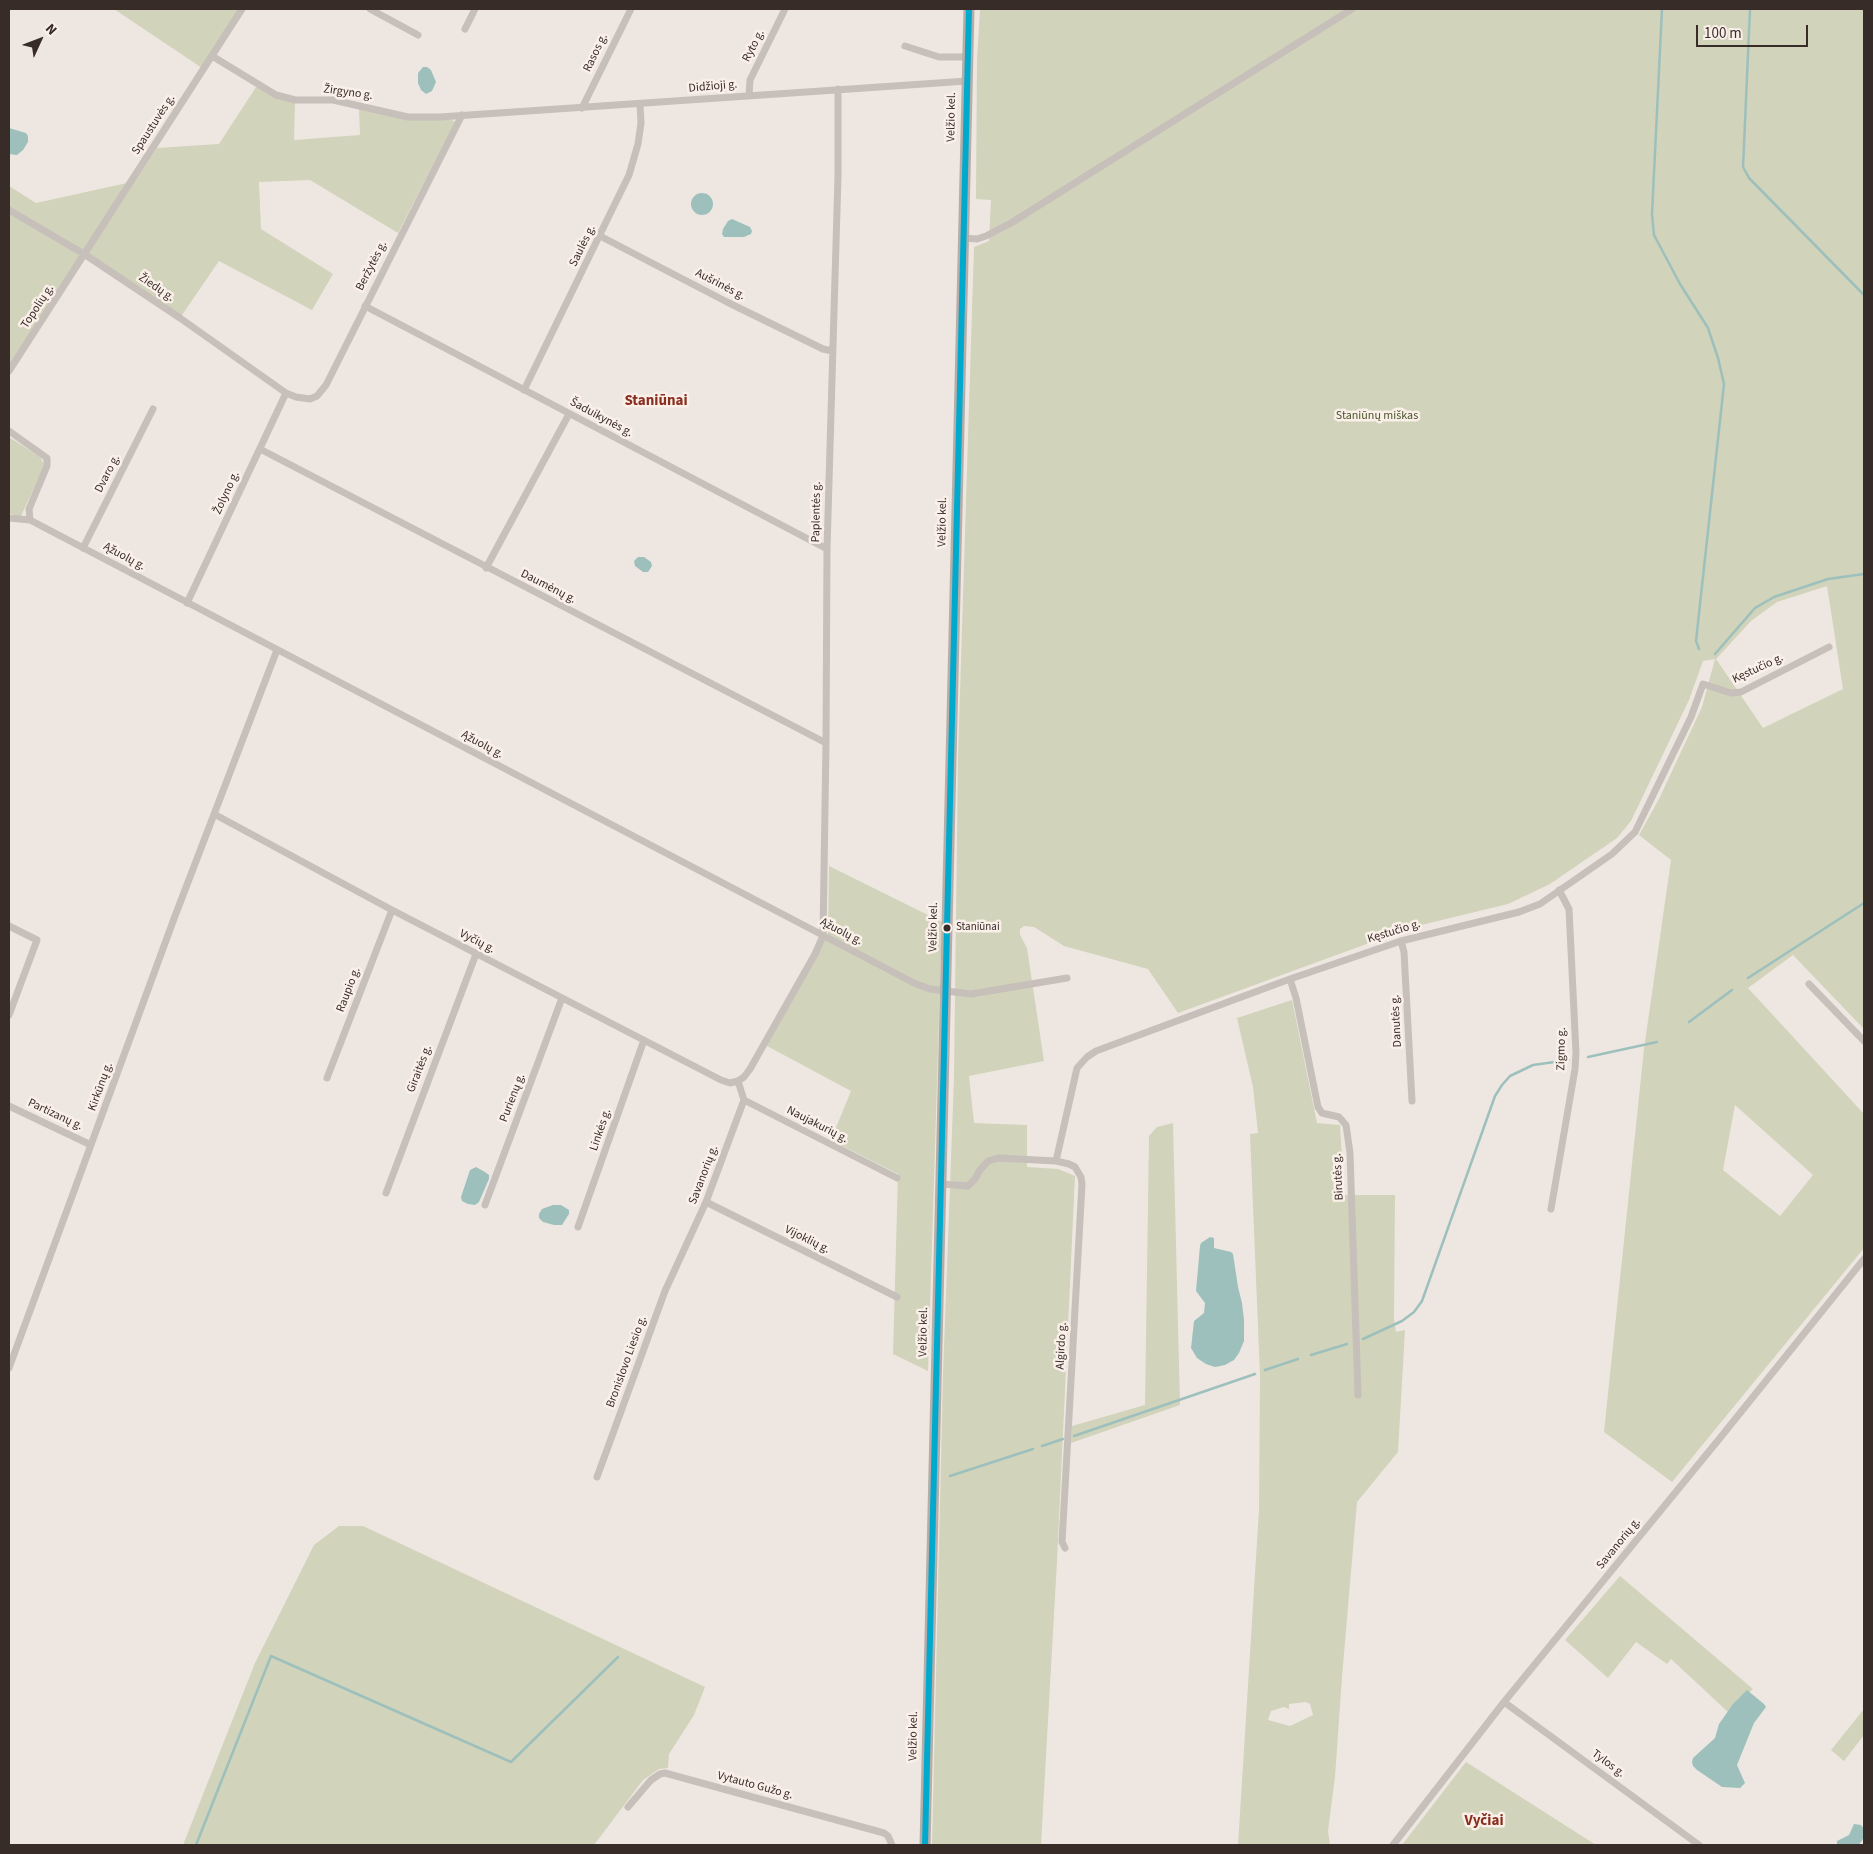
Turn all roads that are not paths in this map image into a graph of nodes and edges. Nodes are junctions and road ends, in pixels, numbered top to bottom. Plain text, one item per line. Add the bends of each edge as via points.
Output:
1 (242, 9) edge
2 (370, 9) edge
3 (475, 9) edge
4 (631, 9) edge
5 (786, 9) edge
6 (969, 9) edge
7 (1352, 9) edge
8 (465, 29) dead end
9 (418, 34) dead end
10 (905, 46) dead end
11 (212, 56) junction
12 (968, 57) junction
13 (967, 81) junction
14 (838, 89) junction
15 (749, 95) junction
16 (640, 104) junction
17 (582, 108) junction
18 (462, 115) junction
19 (9, 210) edge
20 (600, 236) junction
21 (963, 238) junction
22 (84, 254) junction
23 (365, 306) junction
24 (832, 351) junction
25 (9, 371) edge
26 (524, 390) junction
27 (286, 393) junction
28 (153, 409) dead end
29 (569, 414) junction
30 (9, 431) edge
31 (260, 449) junction
32 (9, 518) edge
33 (30, 520) junction
34 (83, 548) junction
35 (827, 548) junction
36 (486, 568) junction
37 (187, 603) junction
38 (1829, 647) dead end
39 (277, 650) junction
40 (826, 743) junction
41 (214, 814) junction
42 (1559, 890) junction
43 (392, 910) junction
44 (9, 926) edge
45 (823, 936) junction
46 (1401, 941) junction
47 (476, 954) junction
48 (1068, 978) dead end
49 (1290, 979) junction
50 (1809, 984) dead end
51 (946, 992) junction
52 (562, 998) junction
53 (9, 1015) edge
54 (644, 1040) junction
55 (1864, 1041) edge
56 (327, 1078) dead end
57 (738, 1082) junction
58 (744, 1100) junction
59 (1412, 1102) dead end
60 (9, 1106) edge
61 (91, 1145) junction
62 (1056, 1161) junction
63 (897, 1178) dead end
64 (941, 1184) junction
65 (386, 1192) dead end
66 (706, 1202) junction
67 (484, 1205) dead end
68 (1551, 1209) dead end
69 (578, 1227) dead end
70 (682, 1255) joint
71 (1864, 1259) edge
72 (898, 1297) dead end
73 (9, 1368) edge
74 (1358, 1395) dead end
75 (597, 1478) dead end
76 (1065, 1548) dead end
77 (1504, 1702) junction
78 (628, 1807) dead end
79 (892, 1845) edge
80 (925, 1845) edge
81 (1393, 1845) edge
82 (1699, 1845) edge

1 - 11 street, Spaustuvės g.
2 - 9 street
3 - 8 street
4 - 17 street, Rasos g.
5 - 15 street, Ryto g. via 750,80
6 - 12 main road, Velžio kel.
7 - 21 street via 1019,218 986,236
10 - 12 street via 939,56
11 - 18 street, Žirgyno g. via 284,98 333,100 408,117
11 - 22 street, Spaustuvės g.
12 - 13 main road, Velžio kel.
13 - 14 street, Didžioji g.
13 - 21 main road, Velžio kel.
14 - 15 street, Didžioji g.
14 - 24 street, Paplentės g.
15 - 16 street, Didžioji g.
16 - 17 street, Didžioji g.
16 - 20 street, Saulės g. via 641,123 634,159
17 - 18 street, Didžioji g.
18 - 23 street, Beržytės g.
19 - 22 street, Žiedų g.
20 - 24 street, Aušrinės g. via 788,332
20 - 26 street, Saulės g.
21 - 51 main road, Velžio kel.
22 - 25 street, Topolių g.
22 - 27 street, Žiedų g.
23 - 26 street, Šaduikynės g.
23 - 27 street, Beržytės g. via 326,385 317,396 306,400
24 - 35 street, Paplentės g.
26 - 29 street, Šaduikynės g.
27 - 31 street, Žolyno g.
28 - 34 street, Dvaro g.
29 - 35 street, Šaduikynės g.
29 - 36 street
30 - 33 street via 47,458 47,466 29,509
31 - 36 street, Daumėnų g.
31 - 37 street, Žolyno g.
32 - 33 street, Ąžuolų g.
33 - 34 street, Ąžuolų g.
34 - 37 street, Ąžuolų g.
35 - 40 street, Paplentės g.
36 - 40 street, Daumėnų g.
37 - 39 street, Ąžuolų g.
38 - 42 street, Kęstučio g. via 1741,692 1731,693 1703,684 1691,717 1635,832 1612,854
39 - 41 street
39 - 45 street, Ąžuolų g.
40 - 45 street, Paplentės g.
41 - 43 street, Vyčių g.
41 - 61 street, Kirkūnų g.
42 - 46 street, Kęstučio g. via 1540,904 1519,912
42 - 68 street, Zigmo g. via 1569,909 1576,1053
43 - 47 street, Vyčių g.
43 - 56 street, Raupio g.
44 - 53 street via 37,940
45 - 51 street, Ąžuolų g. via 914,983
45 - 57 street via 750,1069
46 - 49 street, Kęstučio g.
46 - 59 street, Danutės g.
47 - 52 street, Vyčių g.
47 - 65 street, Giraitės g.
48 - 51 street, Ąžuolų g. via 971,994
49 - 62 street, Kęstučio g. via 1087,1057 1078,1068
49 - 74 street, Birutės g. via 1318,1107 1322,1113 1338,1117 1346,1125 1350,1153
50 - 55 street
51 - 64 main road, Velžio kel.
52 - 54 street, Vyčių g.
52 - 67 street, Purienų g.
54 - 57 street, Vyčių g. via 721,1080
54 - 69 street, Linkės g.
57 - 58 street
58 - 63 street, Naujakurių g.
58 - 66 street, Savanorių g.
60 - 61 street, Partizanų g.
61 - 73 street, Kirkūnų g.
62 - 64 street via 994,1159 984,1165 968,1186
62 - 76 street, Algirdo g. via 1075,1167 1082,1184 1062,1542
64 - 80 main road, Velžio kel.
66 - 70 street, Savanorių g.
66 - 72 street, Vijoklių g.
70 - 75 street, Bronislovo Liesio g.
71 - 77 street, Savanorių g.
77 - 81 street, Savanorių g.
77 - 82 street, Tylos g.
78 - 79 street, Vytauto Gužo g. via 651,1780 665,1773 884,1833

